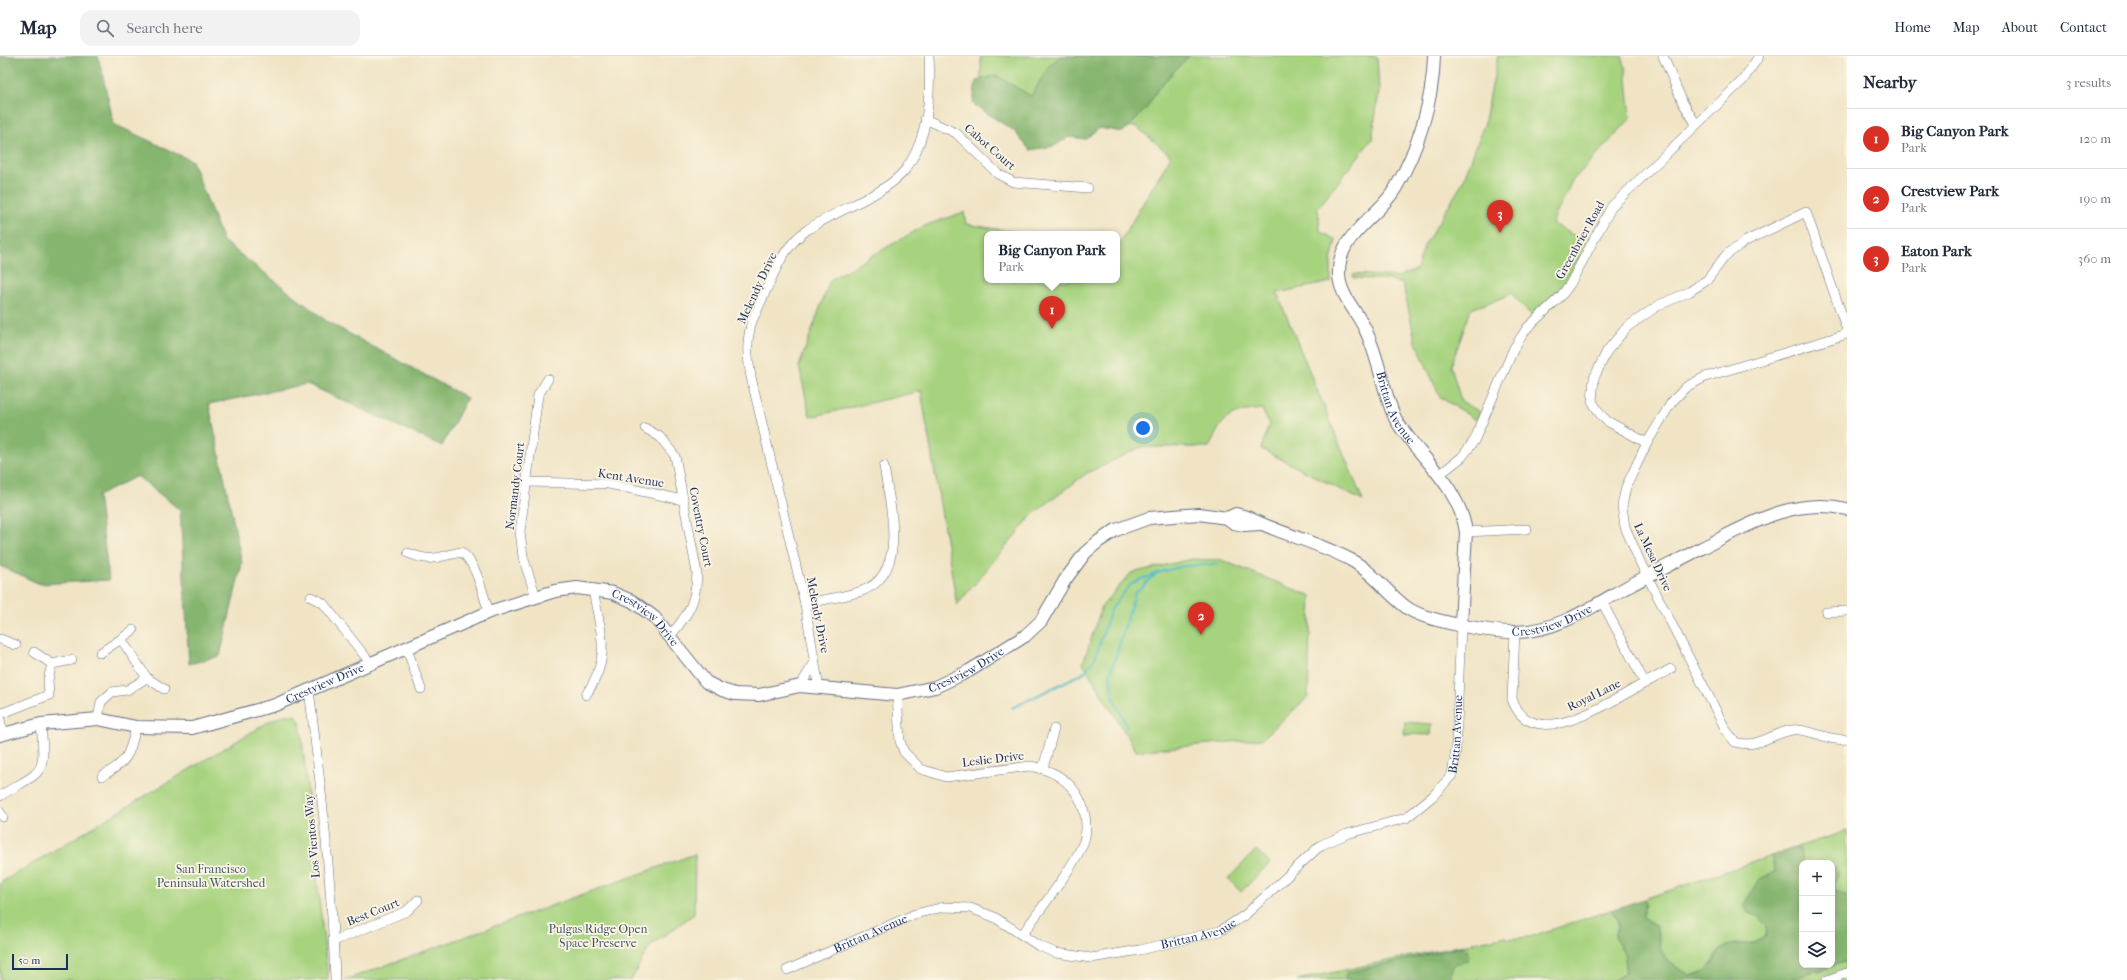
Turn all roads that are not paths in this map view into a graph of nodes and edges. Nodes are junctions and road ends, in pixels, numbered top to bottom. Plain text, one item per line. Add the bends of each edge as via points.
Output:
1 (929, 56) edge
2 (1434, 56) edge
3 (1663, 56) edge
4 (1759, 56) edge
5 (925, 119) junction
6 (1696, 124) junction
7 (1088, 188) dead end
8 (1847, 330) edge
9 (1847, 334) edge
10 (548, 379) dead end
11 (645, 428) dead end
12 (1647, 443) junction
13 (884, 466) dead end
14 (1439, 475) junction
15 (527, 482) junction
16 (683, 500) junction
17 (1847, 509) edge
18 (1526, 529) dead end
19 (1466, 532) junction
20 (408, 553) dead end
21 (1647, 576) junction
22 (593, 589) junction
23 (311, 597) dead end
24 (536, 597) junction
25 (1602, 602) junction
26 (805, 604) junction
27 (1847, 611) edge
28 (489, 612) junction
29 (1826, 612) dead end
30 (1461, 624) junction
31 (132, 630) dead end
32 (1515, 632) junction
33 (670, 636) junction
34 (0, 639) edge
35 (121, 640) junction
36 (16, 645) dead end
37 (407, 649) junction
38 (34, 652) dead end
39 (100, 653) dead end
40 (72, 660) dead end
41 (814, 662) junction
42 (52, 664) junction
43 (372, 665) junction
44 (1671, 669) dead end
45 (147, 678) junction
46 (1645, 683) junction
47 (800, 686) junction
48 (421, 689) dead end
49 (819, 689) junction
50 (164, 690) dead end
51 (309, 690) junction
52 (586, 695) dead end
53 (897, 695) junction
54 (0, 714) edge
55 (0, 720) edge
56 (98, 720) junction
57 (41, 724) junction
58 (136, 727) junction
59 (1054, 729) dead end
60 (2, 734) edge
61 (1847, 739) edge
62 (1043, 768) junction
63 (102, 776) dead end
64 (0, 796) edge
65 (418, 900) dead end
66 (1022, 935) junction
67 (334, 941) junction
68 (787, 970) dead end
69 (1847, 973) edge
70 (335, 980) edge
71 (1827, 980) edge

1 - 5 street, Melendy Drive via 930,86
2 - 14 street, Brittan Avenue via 1424,119 1412,155 1388,198 1345,244 1339,274 1345,296 1374,347 1395,418
3 - 6 street via 1683,103
4 - 6 street, Greenbrier Road via 1743,80
5 - 7 street, Cabot Court via 956,133 998,174 1013,182
5 - 26 street, Melendy Drive via 918,149 904,170 886,186 806,230 791,245 779,263 750,327 747,351 751,377
6 - 14 street, Greenbrier Road via 1612,206 1570,284 1527,328 1514,348 1474,442 1462,457
8 - 12 street via 1806,212 1746,241 1726,255 1707,280 1690,292 1660,305 1627,327 1608,351 1594,378 1592,401 1600,414 1607,421
9 - 12 street, La Mesa Drive via 1705,377 1686,387 1671,403
10 - 15 street, Normandy Court via 538,395
11 - 16 street, Coventry Court via 660,437 676,456
12 - 21 street, La Mesa Drive via 1626,487 1622,506 1625,527
13 - 26 street via 893,538 892,555 884,573 875,583 863,590
14 - 19 street, Brittan Avenue via 1459,507
15 - 16 street, Kent Avenue via 609,484
15 - 24 street, Normandy Court via 520,531 523,557
16 - 33 street, Coventry Court via 697,573 696,591 686,618
17 - 21 street, Crestview Drive via 1826,507 1777,512
18 - 19 street
19 - 30 street, Brittan Avenue
20 - 28 street via 432,560 461,552 467,556
21 - 25 street, Crestview Drive
21 - 61 street, La Mesa Drive via 1726,730 1735,742 1753,745 1776,734 1794,730 1839,740
22 - 24 street, Crestview Drive via 577,588
22 - 33 street, Crestview Drive via 613,593 632,601 654,617
22 - 52 street via 604,644 595,681
23 - 43 street via 323,603
24 - 28 street, Crestview Drive
25 - 32 street, Crestview Drive via 1562,623
25 - 46 street
26 - 41 street, Melendy Drive
27 - 29 street
28 - 37 street, Crestview Drive
30 - 32 street, Crestview Drive
30 - 53 street, Crestview Drive via 1416,614 1375,576 1355,562 1246,517 1236,514 1227,518 1199,514 1149,518 1116,530 1099,540 1085,553 1065,580 1041,621 1025,636 969,671 935,687
30 - 66 street, Brittan Avenue via 1456,749 1452,775 1433,796 1406,818 1347,834 1321,845 1245,915 1220,931 1140,950 1091,958 1056,953
31 - 35 street
32 - 46 street, Royal Lane via 1512,700 1519,714 1527,721 1546,725 1566,722
33 - 47 street, Crestview Drive via 706,682 722,690 735,694 759,695
34 - 36 street
35 - 39 street
35 - 45 street
37 - 43 street, Crestview Drive
37 - 48 street
38 - 42 street
40 - 42 street
41 - 47 street, Melendy Drive
41 - 49 street, Melendy Drive
42 - 54 street via 48,680 49,695
43 - 51 street, Crestview Drive
44 - 46 street, Royal Lane
45 - 50 street
45 - 56 street via 127,690 112,692 101,702
47 - 49 street, Crestview Drive
49 - 53 street, Crestview Drive
51 - 58 street, Crestview Drive via 276,705 192,728
51 - 67 street, Los Vientos Way
53 - 62 street, Leslie Drive via 900,741 904,752 921,769 946,777 1030,766
55 - 60 street
56 - 57 street, Crestview Drive
56 - 58 street, Crestview Drive
57 - 60 street, Crestview Drive
57 - 64 street via 44,756 40,769 34,777
58 - 63 street via 128,756 116,768
59 - 62 street
62 - 66 street, Leslie Drive via 1070,785 1080,799 1086,820 1085,838 1076,857
65 - 67 street, Best Court via 407,911
66 - 68 street, Brittan Avenue via 994,917 970,908 944,907 916,914
67 - 70 street, Los Vientos Way
69 - 71 street

